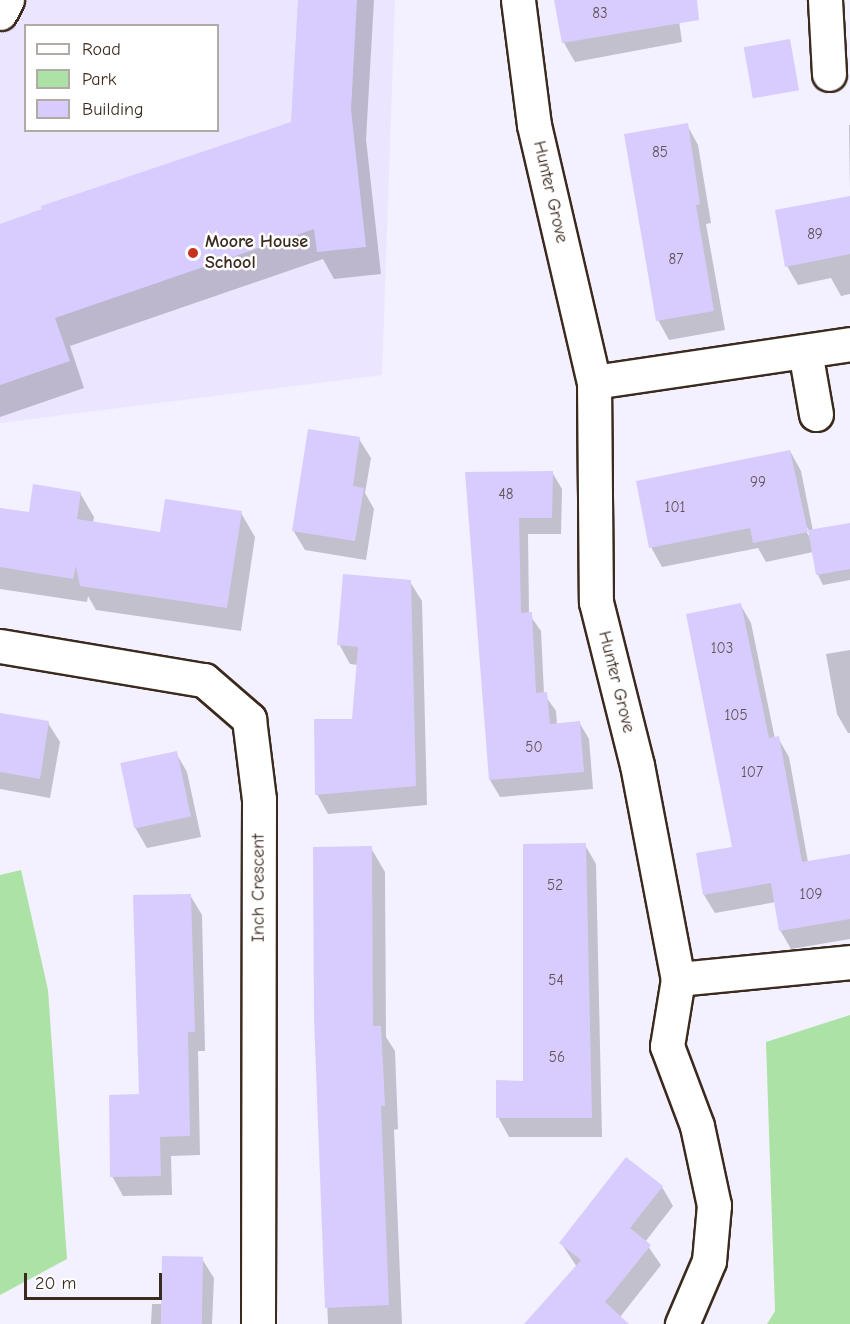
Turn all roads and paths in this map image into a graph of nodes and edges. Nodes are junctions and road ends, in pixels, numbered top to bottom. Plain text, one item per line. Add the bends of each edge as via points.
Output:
1 (7, 0) edge
2 (518, 0) edge
3 (825, 0) edge
4 (0, 13) edge
5 (829, 74) dead end
6 (850, 344) edge
7 (805, 351) junction
8 (594, 382) junction
9 (816, 414) dead end
10 (0, 646) edge
11 (850, 962) edge
12 (678, 979) junction
13 (258, 1324) edge
14 (682, 1324) edge

1 - 4 street
2 - 8 street, Hunter Grove via 534,125
3 - 5 street
6 - 7 street
7 - 8 street
7 - 9 street
8 - 12 street, Hunter Grove via 596,602 637,765
10 - 13 street, Inch Crescent via 204,680 249,719 259,800
11 - 12 street
12 - 14 street, Hunter Grove via 667,1046 697,1126 714,1205 709,1261

